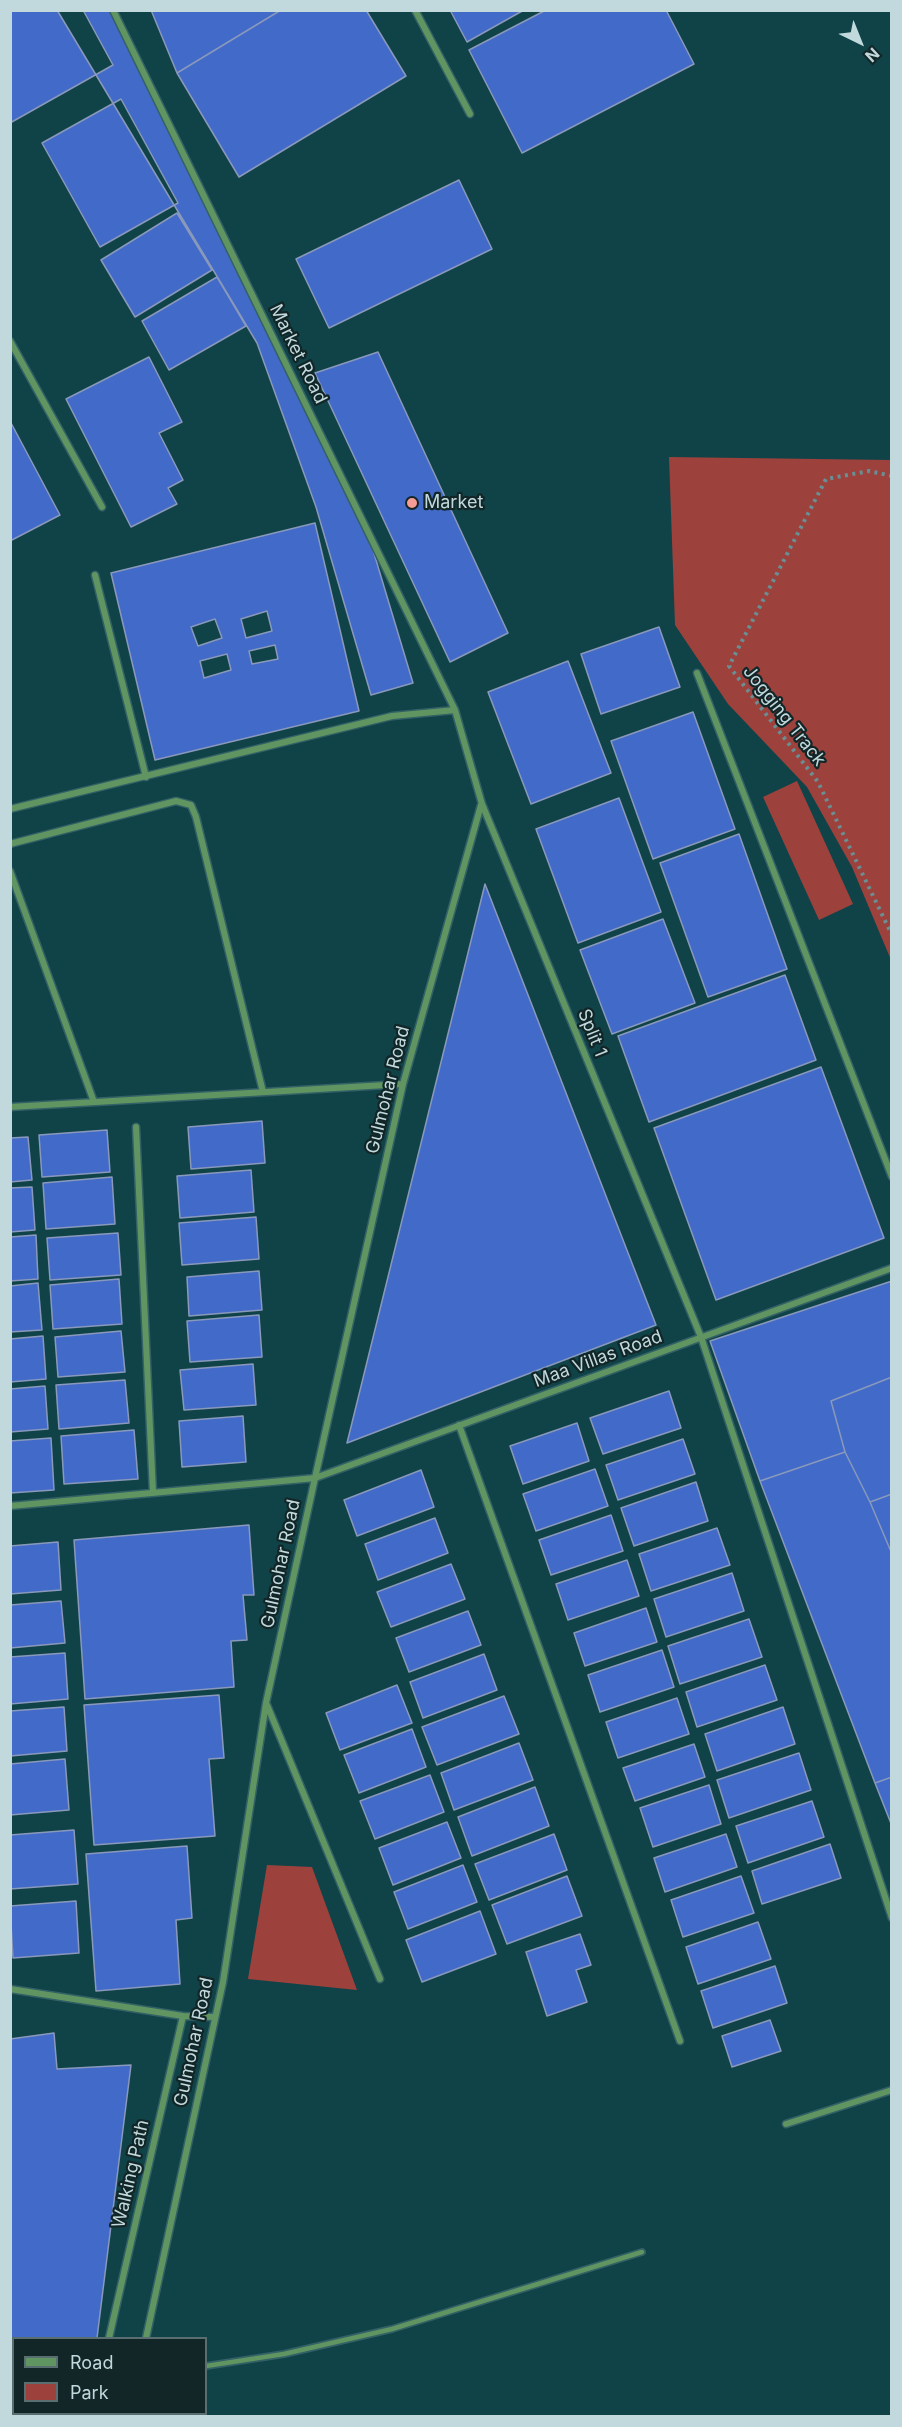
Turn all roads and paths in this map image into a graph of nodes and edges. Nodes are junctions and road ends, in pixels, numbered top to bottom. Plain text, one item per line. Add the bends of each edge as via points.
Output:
1 (113, 10) edge
2 (415, 10) edge
3 (470, 114) dead end
4 (10, 341) edge
5 (891, 476) edge
6 (102, 507) dead end
7 (95, 575) dead end
8 (697, 673) dead end
9 (455, 710) junction
10 (146, 777) junction
11 (482, 804) junction
12 (10, 809) edge
13 (10, 844) edge
14 (10, 871) edge
15 (891, 935) edge
16 (403, 1084) junction
17 (263, 1092) junction
18 (94, 1102) junction
19 (10, 1107) edge
20 (136, 1127) dead end
21 (891, 1177) edge
22 (891, 1268) edge
23 (701, 1337) junction
24 (459, 1425) junction
25 (315, 1478) junction
26 (153, 1493) junction
27 (10, 1506) edge
28 (266, 1703) junction
29 (891, 1918) edge
30 (380, 1979) dead end
31 (10, 1989) edge
32 (183, 2016) junction
33 (214, 2017) junction
34 (680, 2041) dead end
35 (891, 2090) edge
36 (786, 2124) dead end
37 (642, 2252) dead end
38 (109, 2337) edge
39 (146, 2337) edge
40 (207, 2366) edge

1 - 9 street, Market Road
2 - 3 street
4 - 6 street
5 - 15 path, Jogging Track via 869,471 826,479 729,666 818,782
7 - 10 street
8 - 21 street
9 - 10 street via 392,716
9 - 11 street, Split 1
10 - 12 street
11 - 16 street, Gulmohar Road
11 - 23 street, Split 1
13 - 17 street via 176,801 190,805
14 - 18 street
16 - 17 street
16 - 25 street, Gulmohar Road
17 - 18 street
18 - 19 street
20 - 26 street
22 - 23 street, Maa Villas Road
23 - 24 street, Maa Villas Road
23 - 29 street, Split 1
24 - 25 street, Maa Villas Road
24 - 34 street
25 - 26 street, Maa Villas Road
25 - 28 street, Gulmohar Road
26 - 27 street, Maa Villas Road
28 - 30 street
28 - 33 street, Gulmohar Road via 223,1982
31 - 32 street
32 - 33 street
32 - 38 street, Walking Path
33 - 39 street, Gulmohar Road
35 - 36 street
37 - 40 lane via 392,2330 284,2354

